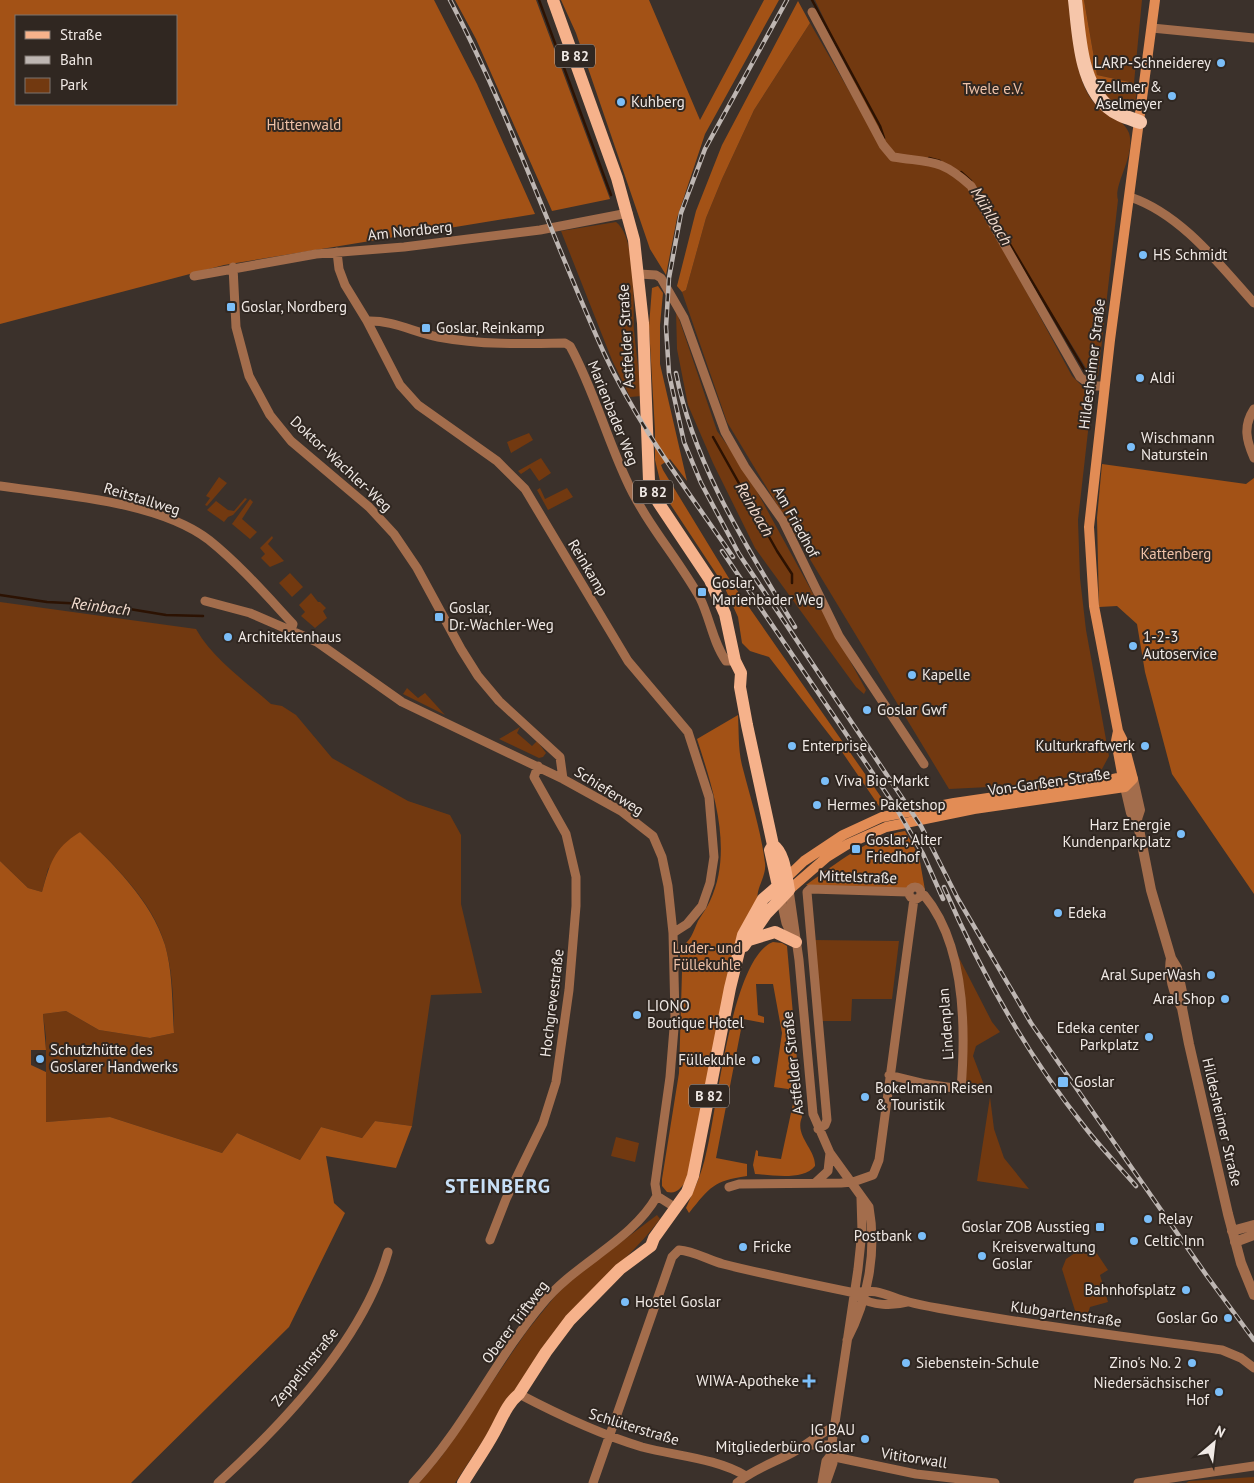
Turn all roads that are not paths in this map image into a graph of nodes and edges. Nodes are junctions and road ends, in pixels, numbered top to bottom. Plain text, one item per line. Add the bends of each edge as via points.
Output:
1 (553, 0) edge
2 (1075, 0) edge
3 (1155, 0) edge
4 (812, 12) dead end
5 (1152, 28) junction
6 (1254, 38) edge
7 (1140, 122) junction
8 (1130, 198) junction
9 (628, 213) junction
10 (337, 252) junction
11 (233, 267) junction
12 (639, 274) junction
13 (194, 276) dead end
14 (1254, 303) edge
15 (367, 321) junction
16 (1104, 386) junction
17 (1254, 409) edge
18 (1254, 458) edge
19 (0, 486) edge
20 (205, 601) dead end
21 (291, 630) junction
22 (735, 662) junction
23 (924, 764) dead end
24 (538, 766) junction
25 (563, 779) junction
26 (1127, 781) junction
27 (783, 888) junction
28 (914, 895) junction
29 (673, 933) junction
30 (749, 940) junction
31 (796, 942) junction
32 (738, 954) junction
33 (889, 1076) junction
34 (818, 1129) junction
35 (830, 1153) junction
36 (853, 1182) junction
37 (815, 1184) junction
38 (729, 1186) dead end
39 (657, 1196) junction
40 (861, 1198) junction
41 (676, 1208) junction
42 (1254, 1225) edge
43 (1254, 1235) edge
44 (1233, 1237) junction
45 (490, 1240) dead end
46 (388, 1252) dead end
47 (867, 1290) junction
48 (855, 1293) junction
49 (1254, 1295) edge
50 (865, 1300) junction
51 (908, 1302) junction
52 (847, 1340) junction
53 (1254, 1368) edge
54 (519, 1394) junction
55 (834, 1426) junction
56 (610, 1436) junction
57 (805, 1445) junction
58 (832, 1445) junction
59 (830, 1456) junction
60 (1254, 1466) edge
61 (746, 1476) junction
62 (218, 1483) edge
63 (413, 1483) edge
64 (463, 1483) edge
65 (593, 1483) edge
66 (737, 1483) edge
67 (822, 1483) edge
68 (826, 1483) edge
69 (996, 1483) edge
70 (1138, 1483) edge

1 - 9 main road, Astfelder Straße / B 82
2 - 7 highway via 1084,62 1092,86 1108,107
3 - 5 main road, Hildesheimer Straße
4 - 16 street via 883,145 893,157 933,161 954,170 971,186 1080,377 1092,386
5 - 6 street
5 - 7 main road, Hildesheimer Straße
7 - 8 main road, Hildesheimer Straße
8 - 14 street via 1148,203 1180,226
8 - 16 main road, Hildesheimer Straße
9 - 10 street, Am Nordberg via 540,230
9 - 12 main road, Astfelder Straße / B 82
10 - 11 street, Am Nordberg
10 - 15 street, Reinkamp via 345,285
11 - 13 street, Am Nordberg
11 - 25 street, Doktor-Wachler-Weg via 236,327 249,376 270,415 291,441 369,506 394,534 478,676 499,701 560,757
12 - 22 main road, Astfelder Straße / B 82 via 649,481 658,502 720,598
12 - 23 street, Am Friedhof via 661,278 679,306 725,432 745,468 783,521 839,636
15 - 22 street, Marienbader Weg via 386,320 438,337 497,345 565,343 570,346 639,506 698,595 709,615 722,655 726,661
15 - 29 street, Reinkamp via 400,385 418,405 497,461 525,489 628,661 688,732 709,797 714,857 702,906 687,924
16 - 26 main road, Hildesheimer Straße via 1089,526 1094,606 1118,731 1116,741
17 - 18 street via 1246,431
19 - 21 street, Reitstallweg via 98,500 188,528 208,539 242,569 293,624
20 - 21 street, Schieferweg via 250,613
21 - 24 street, Schieferweg via 340,656 402,702
22 - 27 main road, Astfelder Straße / B 82 via 734,678 740,687 773,845 770,850
24 - 25 street, Schieferweg
24 - 45 street, Hochgrevestraße via 534,777 566,834 576,877 569,990 556,1082 543,1123
25 - 29 street, Schieferweg via 621,811 653,836 662,857
26 - 27 main road, Von-Garßen-Straße via 886,827 848,844
26 - 44 street, Hildesheimer Straße via 1131,813 1137,819 1151,890 1171,958 1169,968 1176,999 1182,1008
27 - 30 main road, Von-Garßen-Straße / B 82
27 - 31 street, Astfelder Straße via 786,923
27 - 32 main road, Von-Garßen-Straße / B 82 via 763,899 743,935
28 - 33 street
28 - 33 street, Lindenplan via 924,895 938,915 949,940 963,1022 961,1089
28 - 34 street, Mittelstraße via 848,889 810,889 807,892 826,1120 825,1125
29 - 39 street, Schieferweg via 675,1016 655,1184
30 - 31 main road via 775,932
30 - 32 main road, Von-Garßen-Straße / B 82
31 - 34 street, Astfelder Straße via 808,1081
32 - 41 main road, Von-Garßen-Straße / B 82 via 694,1169
33 - 36 street via 876,1168 873,1175
34 - 35 street, Astfelder Straße
35 - 36 street, Astfelder Straße
35 - 37 street via 828,1170
36 - 37 street
36 - 40 street, Astfelder Straße
37 - 38 street
39 - 41 street
39 - 63 street, Oberer Triftweg via 641,1220 562,1281 541,1305 449,1440
40 - 47 street, Astfelder Straße via 869,1206 871,1226
40 - 48 street, Astfelder Straße via 862,1231
41 - 54 main road, Von-Garßen-Straße / B 82 via 654,1238 642,1245 633,1259 570,1320
42 - 44 street
43 - 44 street
44 - 49 street, Hildesheimer Straße
46 - 62 street, Zeppelinstraße via 370,1301 330,1361 293,1406
47 - 48 street
47 - 50 street, Astfelder Straße
47 - 51 street, Klubgartenstraße via 897,1296
48 - 50 street
48 - 52 street, Astfelder Straße
48 - 56 street via 736,1267 679,1250 666,1274
50 - 51 street, Klubgartenstraße via 894,1306
50 - 52 street, Astfelder Straße
51 - 53 street, Klubgartenstraße via 1069,1330 1222,1350
52 - 55 street, Astfelder Straße
54 - 56 street, Schlüterstraße
54 - 64 main road, Von-Garßen-Straße / B 82 via 505,1424 496,1431
55 - 57 street
55 - 58 street, Astfelder Straße
56 - 61 street, Schlüterstraße via 642,1447 732,1468
56 - 65 street
57 - 58 street
57 - 61 street
58 - 59 street, Astfelder Straße
59 - 67 street
59 - 68 street via 833,1463
59 - 69 street, Vititorwall via 916,1474
60 - 70 street
61 - 66 street

